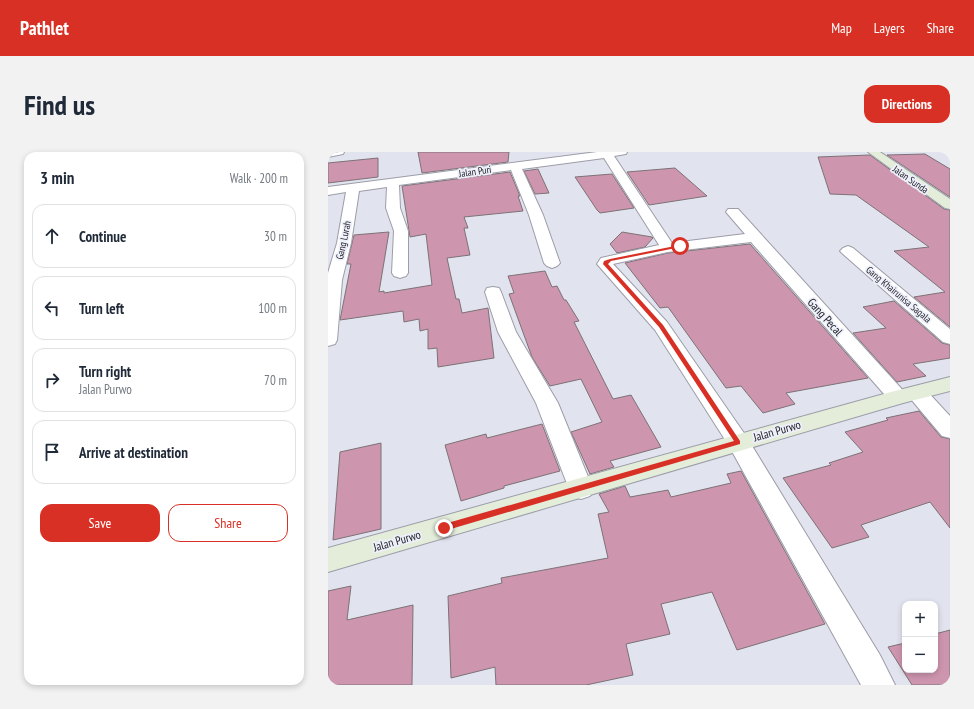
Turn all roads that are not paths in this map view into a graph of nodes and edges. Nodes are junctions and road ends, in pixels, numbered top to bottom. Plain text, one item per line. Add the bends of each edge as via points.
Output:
1 (339, 152) edge
2 (622, 152) edge
3 (873, 152) edge
4 (328, 154) edge
5 (606, 154) junction
6 (515, 166) junction
7 (393, 182) junction
8 (352, 188) junction
9 (328, 191) edge
10 (944, 197) edge
11 (950, 205) edge
12 (733, 212) dead end
13 (753, 236) junction
14 (668, 248) junction
15 (848, 251) dead end
16 (552, 263) dead end
17 (400, 274) dead end
18 (494, 292) dead end
19 (950, 338) edge
20 (328, 340) edge
21 (950, 384) edge
22 (907, 395) junction
23 (950, 430) edge
24 (738, 442) junction
25 (582, 489) junction
26 (328, 560) edge
27 (878, 685) edge

1 - 4 street
2 - 5 street, Jalan Puri
3 - 10 street, Jalan Sunda
5 - 6 street, Jalan Puri
5 - 14 street
6 - 7 street, Jalan Puri
6 - 16 street via 536,215
7 - 8 street, Jalan Puri
7 - 17 street via 392,208 400,231
8 - 9 street, Jalan Puri
8 - 20 street, Gang Lurah via 344,243 334,280
10 - 11 street, Jalan Sunda
12 - 13 street, Gang Pecal
13 - 14 street
13 - 22 street, Gang Pecal
14 - 24 street via 610,260 605,264 661,326
15 - 19 street, Gang Khairunisa Sagala
18 - 25 street via 507,332 546,403
21 - 22 street, Jalan Purwo
22 - 23 street, Gang Pecal
22 - 24 street, Jalan Purwo
24 - 25 street, Jalan Purwo
24 - 27 street
25 - 26 street, Jalan Purwo

